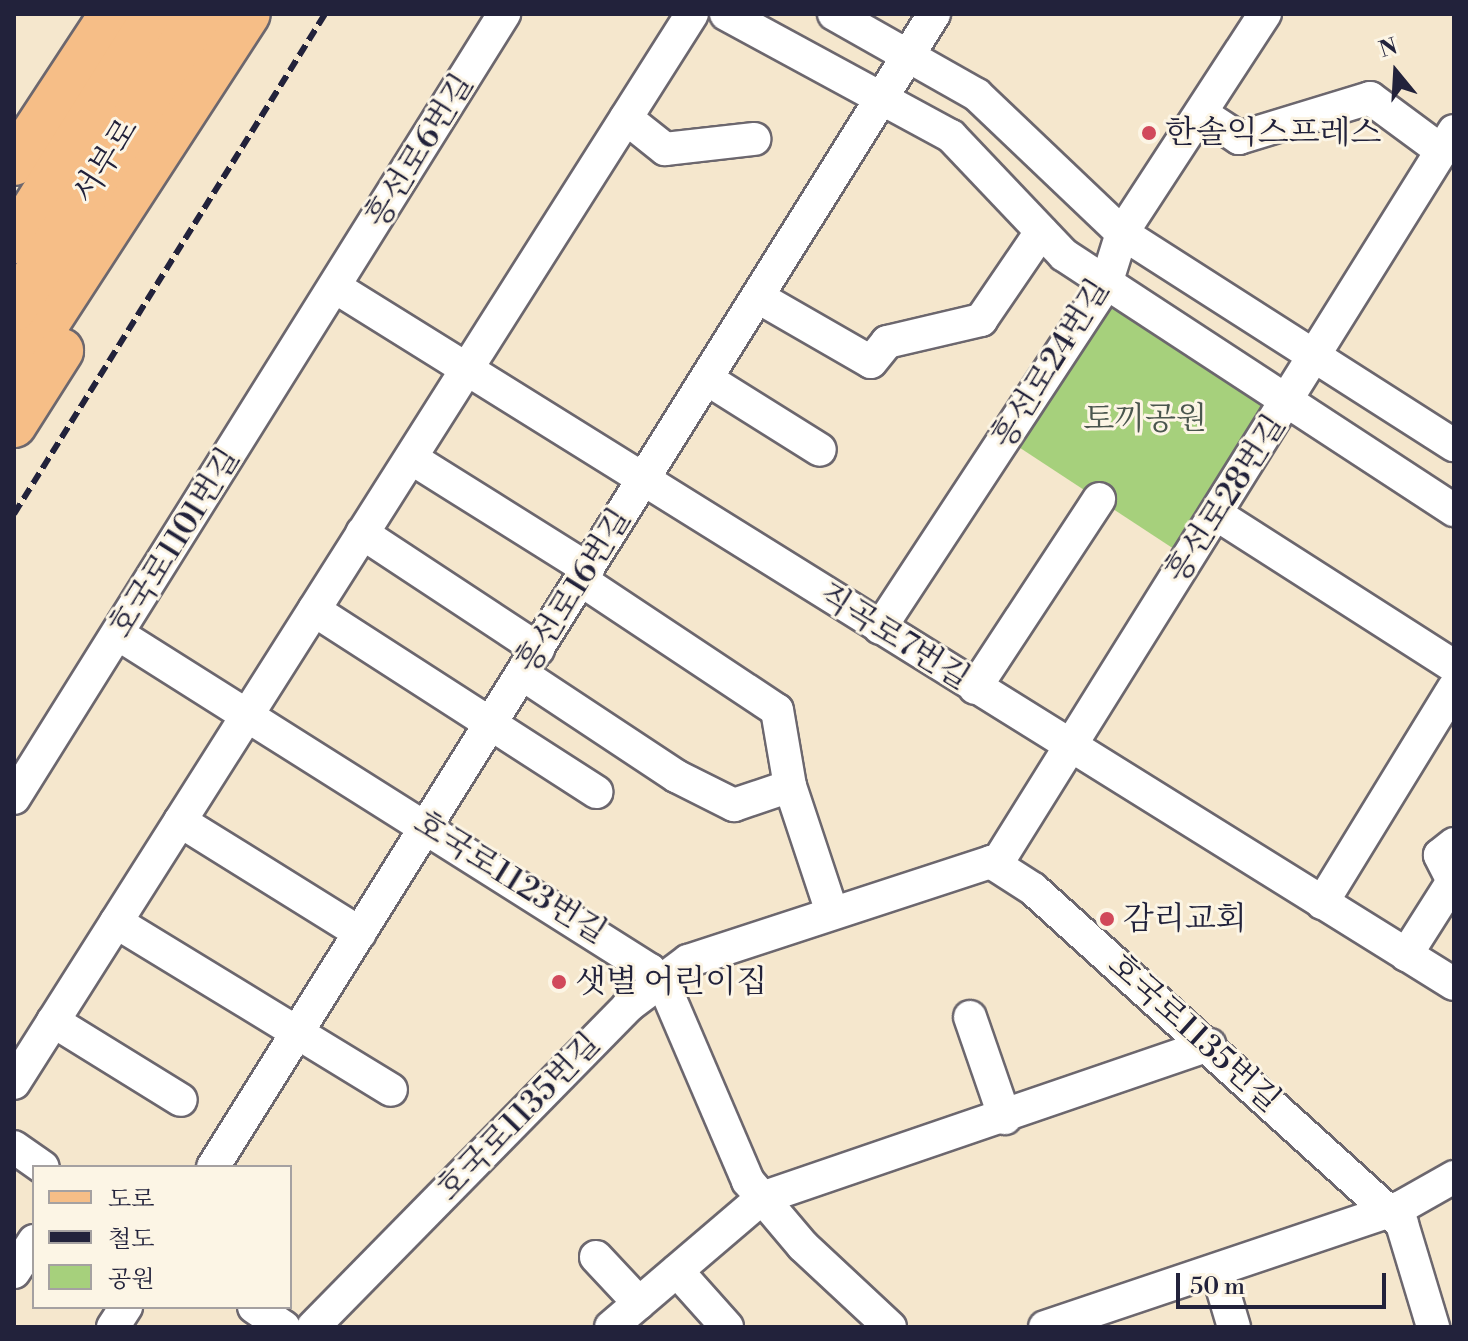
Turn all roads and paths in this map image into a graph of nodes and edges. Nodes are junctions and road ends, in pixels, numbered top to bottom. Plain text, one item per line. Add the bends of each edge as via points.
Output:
1 (112, 14) edge
2 (156, 14) edge
3 (200, 14) edge
4 (248, 14) edge
5 (504, 14) edge
6 (692, 14) edge
7 (726, 14) edge
8 (834, 14) edge
9 (934, 14) edge
10 (1265, 14) edge
11 (909, 55) junction
12 (219, 62) junction
13 (880, 100) junction
14 (1204, 115) junction
15 (626, 118) junction
16 (754, 139) dead end
17 (1448, 141) edge
18 (14, 163) edge
19 (80, 166) junction
20 (1041, 232) junction
21 (1122, 233) junction
22 (14, 241) edge
23 (1106, 284) junction
24 (335, 287) junction
25 (758, 297) junction
26 (14, 309) edge
27 (1317, 356) junction
28 (467, 370) junction
29 (14, 374) edge
30 (707, 379) junction
31 (1289, 401) junction
32 (14, 425) edge
33 (1454, 445) edge
34 (820, 450) dead end
35 (411, 458) junction
36 (643, 481) junction
37 (1099, 499) dead end
38 (1454, 510) edge
39 (1216, 514) junction
40 (362, 533) junction
41 (584, 575) junction
42 (314, 610) junction
43 (880, 628) junction
44 (118, 634) junction
45 (530, 662) junction
46 (1454, 666) edge
47 (975, 688) junction
48 (1454, 688) edge
49 (247, 714) junction
50 (491, 724) junction
51 (1068, 745) junction
52 (790, 786) junction
53 (596, 792) dead end
54 (14, 798) edge
55 (180, 821) junction
56 (427, 826) junction
57 (1454, 844) edge
58 (996, 865) junction
59 (1322, 903) junction
60 (832, 912) junction
61 (116, 922) junction
62 (360, 933) junction
63 (1406, 955) junction
64 (660, 982) junction
65 (1454, 984) edge
66 (970, 1017) dead end
67 (53, 1021) junction
68 (298, 1035) junction
69 (1210, 1045) junction
70 (14, 1083) edge
71 (391, 1090) dead end
72 (181, 1100) dead end
73 (1005, 1118) junction
74 (14, 1147) edge
75 (40, 1165) edge
76 (214, 1165) edge
77 (1454, 1177) edge
78 (762, 1198) junction
79 (1388, 1211) junction
80 (32, 1244) edge
81 (596, 1257) dead end
82 (1217, 1270) junction
83 (677, 1271) junction
84 (14, 1272) edge
85 (639, 1303) junction
86 (125, 1309) edge
87 (257, 1309) edge
88 (113, 1327) edge
89 (284, 1327) edge
90 (313, 1327) edge
91 (611, 1327) edge
92 (727, 1327) edge
93 (890, 1327) edge
94 (1045, 1327) edge
95 (1234, 1327) edge
96 (1433, 1327) edge

1 - 18 main road
2 - 19 main road, 서부로
3 - 19 main road, 서부로
4 - 12 main road
5 - 24 street, 흥선로6번길
6 - 15 street
7 - 13 street
8 - 11 street
9 - 11 street, 흥선로16번길
10 - 14 street, 흥선로24번길
11 - 13 street, 흥선로16번길
11 - 21 street via 977,95
12 - 29 main road
12 - 32 main road via 163,189
13 - 20 street via 951,136
13 - 25 street, 흥선로16번길
14 - 17 street via 1239,138 1370,98
14 - 21 street, 흥선로24번길
15 - 16 street via 665,149
15 - 28 street
17 - 27 street, 흥선로28번길
19 - 22 main road, 서부로
19 - 26 main road, 서부로
20 - 23 street
20 - 25 street via 981,320 887,342 871,362
21 - 23 street, 흥선로24번길
21 - 27 street
23 - 31 street
23 - 43 street, 흥선로24번길
24 - 28 street, 직곡로7번길
24 - 44 street, 호국로1101번길
25 - 30 street, 흥선로16번길
27 - 31 street, 흥선로28번길
27 - 33 street
28 - 35 street
28 - 36 street, 직곡로7번길
30 - 34 street
30 - 36 street, 흥선로16번길
31 - 38 street
31 - 39 street, 흥선로28번길
35 - 40 street
35 - 41 street
36 - 41 street, 흥선로16번길
36 - 43 street, 직곡로7번길
37 - 47 street
39 - 46 street
39 - 51 street, 흥선로28번길
40 - 42 street
40 - 45 street
41 - 45 street, 흥선로16번길
41 - 52 street via 777,710
42 - 49 street
42 - 50 street
43 - 47 street, 직곡로7번길
44 - 49 street, 호국로1123번길
44 - 54 street, 호국로1101번길
45 - 50 street, 흥선로16번길
45 - 52 street via 676,776 734,805
47 - 51 street, 직곡로7번길
48 - 59 street
49 - 55 street
49 - 56 street, 호국로1123번길
50 - 53 street
50 - 56 street, 흥선로16번길
51 - 58 street, 흥선로28번길
51 - 59 street, 직곡로7번길
52 - 60 street
55 - 61 street
55 - 62 street
56 - 62 street, 흥선로16번길
56 - 64 street, 호국로1123번길 via 627,951
57 - 63 street via 1440,855 1453,881
58 - 60 street, 호국로1135번길 via 965,868
58 - 69 street, 호국로1135번길
59 - 63 street, 직곡로7번길
60 - 64 street, 호국로1135번길 via 688,961
61 - 67 street
61 - 68 street
62 - 68 street, 흥선로16번길
63 - 65 street, 직곡로7번길
64 - 78 street, 호국로1123번길 via 736,1161
64 - 90 street, 호국로1135번길
66 - 73 street
67 - 70 street
67 - 72 street
68 - 71 street
68 - 76 street, 흥선로16번길
69 - 73 street
69 - 79 street, 호국로1135번길
73 - 78 street
74 - 75 street
77 - 79 street
78 - 83 street
78 - 93 street, 호국로1123번길
79 - 82 street
79 - 96 street, 호국로1135번길 via 1410,1239
80 - 84 street
81 - 85 street
82 - 94 street
82 - 95 street
83 - 85 street
83 - 92 street
85 - 91 street
86 - 88 street
87 - 89 street

